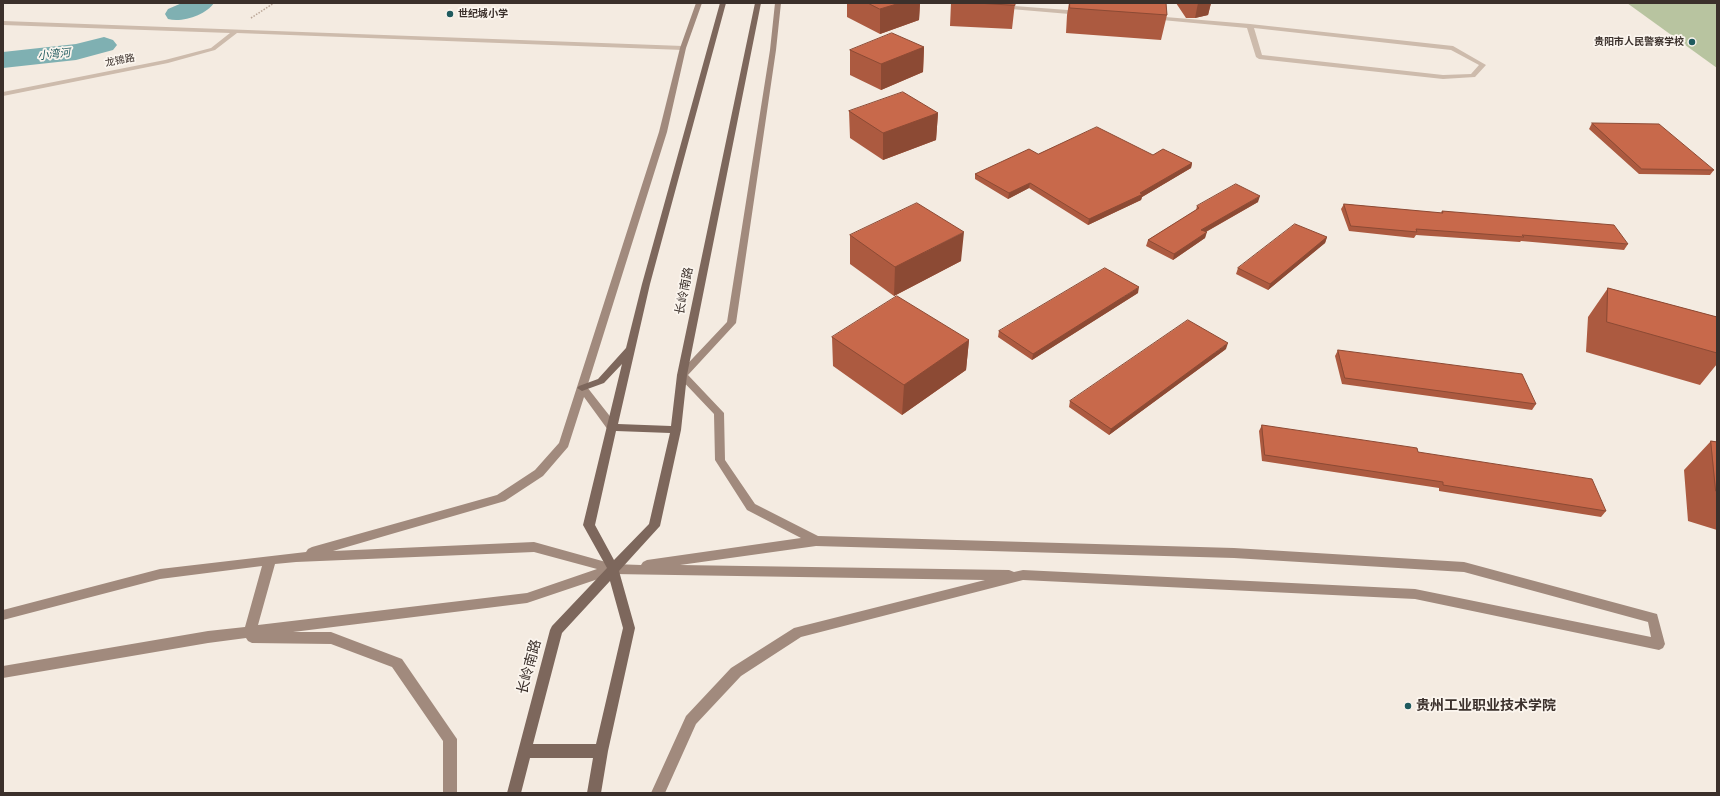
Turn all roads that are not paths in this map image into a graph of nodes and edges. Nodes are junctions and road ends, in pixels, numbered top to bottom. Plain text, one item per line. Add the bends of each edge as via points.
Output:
1 (699, 3) edge
2 (723, 3) edge
3 (758, 3) edge
4 (778, 3) edge
5 (992, 6) dead end
6 (1086, 13) dead end
7 (1148, 18) edge
8 (3, 24) edge
9 (1250, 26) junction
10 (234, 33) junction
11 (683, 48) junction
12 (3, 94) edge
13 (630, 350) junction
14 (682, 375) junction
15 (582, 388) junction
16 (612, 427) junction
17 (676, 430) junction
18 (816, 541) junction
19 (296, 557) junction
20 (270, 560) junction
21 (613, 569) junction
22 (1023, 576) junction
23 (3, 615) edge
24 (250, 632) junction
25 (208, 637) junction
26 (3, 672) edge
27 (524, 751) junction
28 (601, 751) junction
29 (450, 793) edge
30 (514, 793) edge
31 (594, 793) edge
32 (658, 793) edge

1 - 11 main road
2 - 13 main road
3 - 14 main road, 长岭南路
4 - 14 main road via 731,323
5 - 6 street
7 - 9 street
8 - 10 street
9 - 9 street via 1453,48 1483,65 1473,76 1443,77 1259,57
10 - 11 street
10 - 12 street, 龙锦路 via 213,49 166,62
11 - 15 main road via 663,132
13 - 15 main road via 601,381
13 - 16 main road
14 - 17 main road, 长岭南路
14 - 18 main road via 719,413 720,460 751,508
15 - 16 main road
15 - 19 main road via 564,444 538,473 500,498
16 - 17 main road
16 - 21 main road via 589,525
17 - 21 main road, 长岭南路 via 654,526
18 - 21 main road
18 - 22 main road via 1234,553 1464,567 1653,618 1659,644 1416,594
19 - 20 main road
19 - 21 main road via 534,547
20 - 23 main road via 160,574
20 - 24 main road
21 - 22 main road
21 - 24 main road via 527,598
21 - 27 main road, 长岭南路 via 556,630
21 - 28 main road via 629,628
22 - 32 main road via 798,632 736,672 691,720
24 - 25 main road
25 - 26 main road
25 - 29 main road via 331,638 397,663 450,739
27 - 28 main road
27 - 30 main road, 长岭南路
28 - 31 main road

